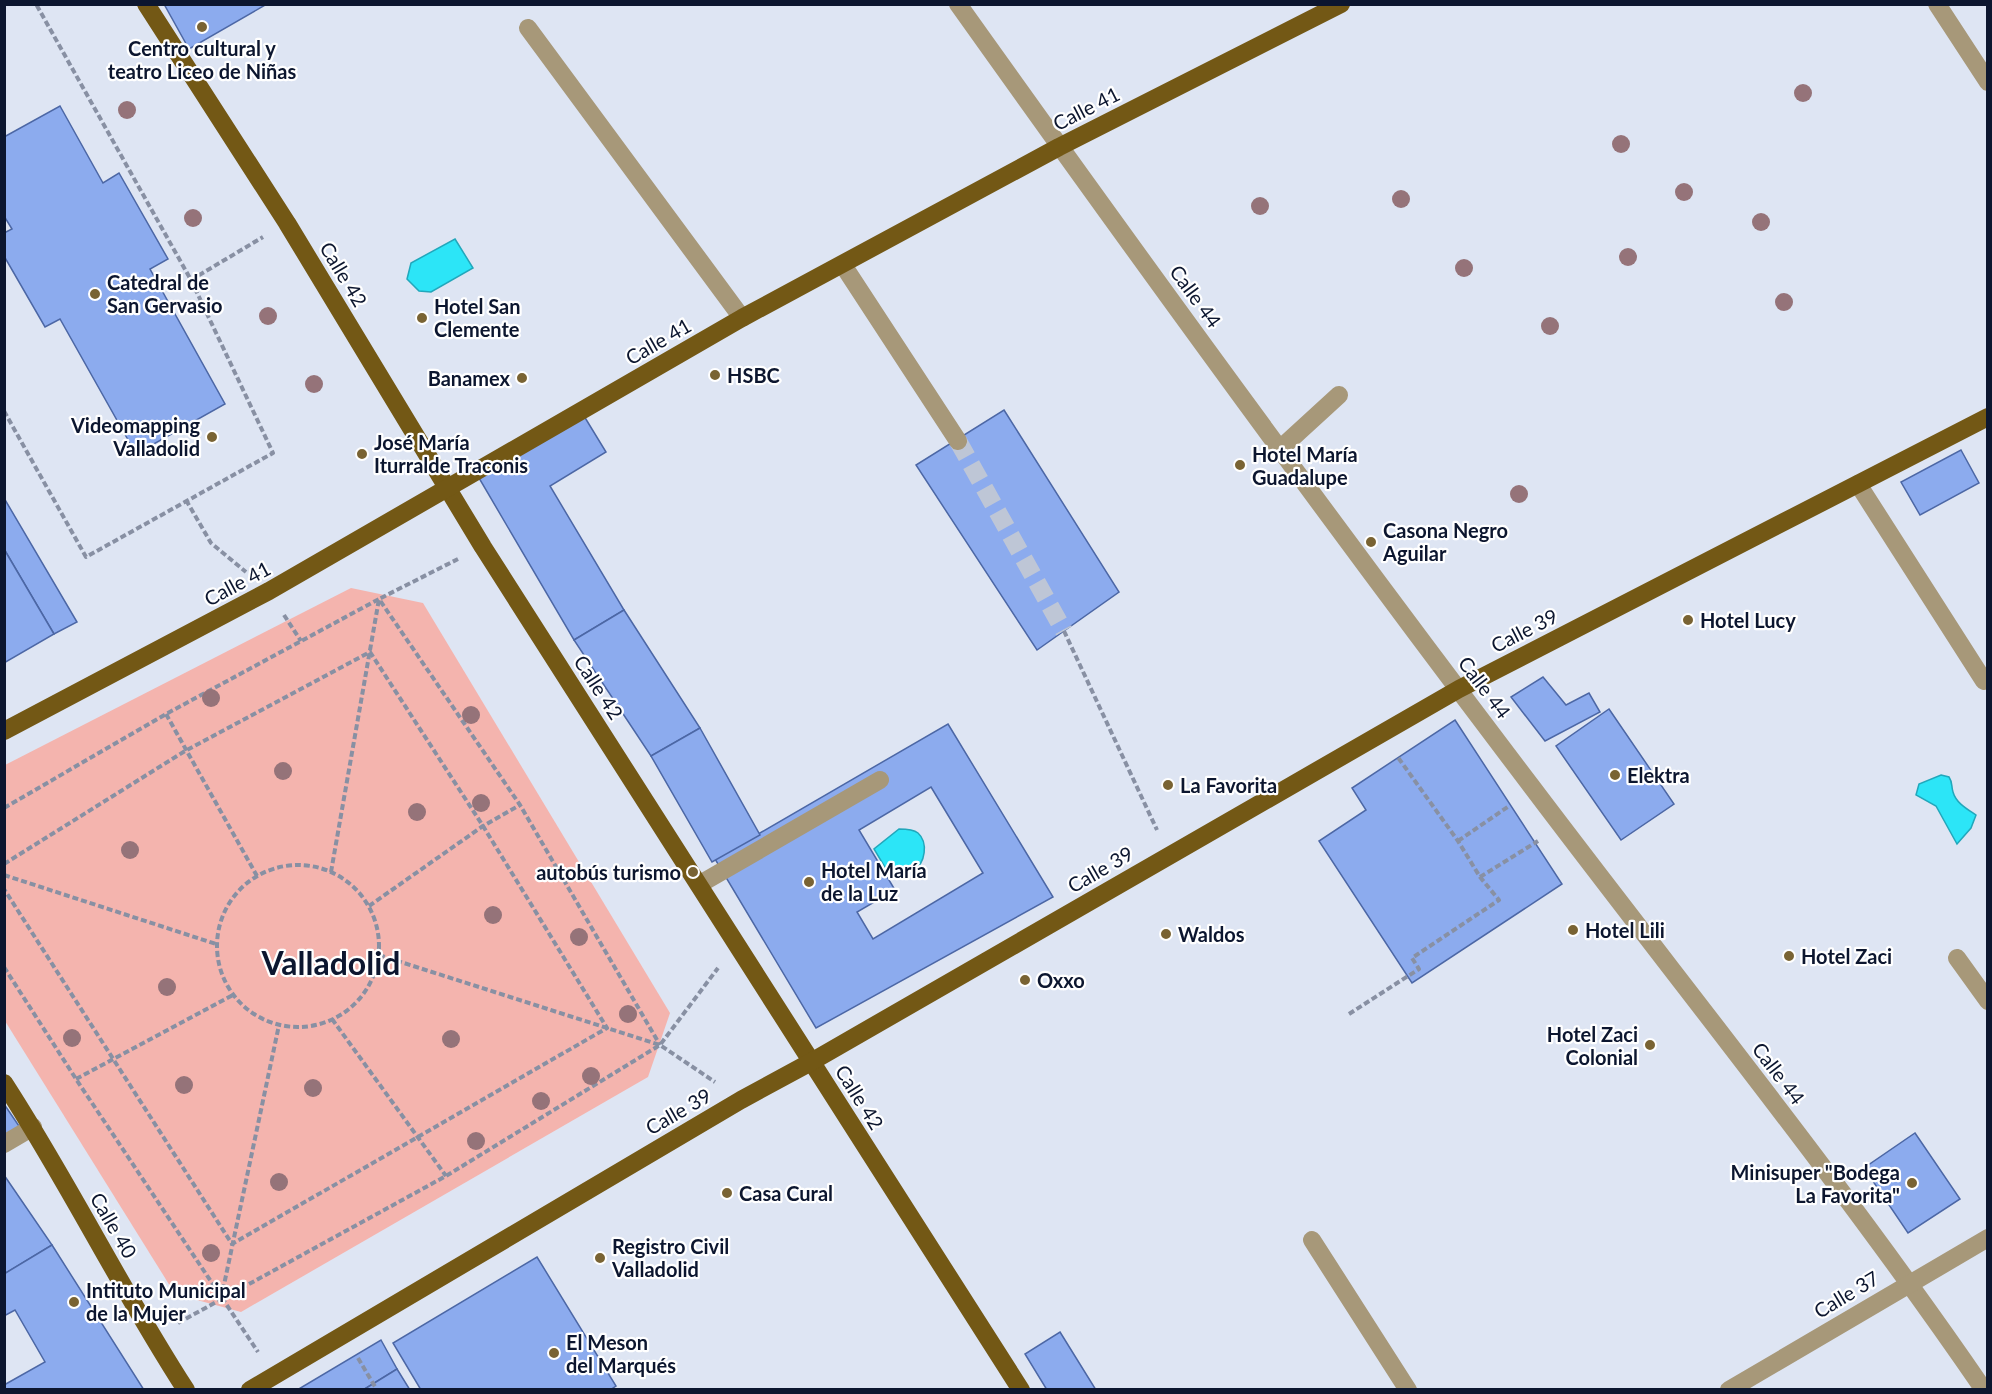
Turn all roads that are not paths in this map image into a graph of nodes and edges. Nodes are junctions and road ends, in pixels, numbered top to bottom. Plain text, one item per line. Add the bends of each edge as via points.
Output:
1 (146, 4) edge
2 (958, 4) edge
3 (1341, 4) edge
4 (1937, 4) edge
5 (528, 28) dead end
6 (1988, 82) edge
7 (1059, 147) junction
8 (843, 265) junction
9 (742, 318) junction
10 (1339, 395) dead end
11 (1988, 417) edge
12 (958, 441) tunnel mouth
13 (1280, 449) junction
14 (1858, 484) junction
15 (447, 489) junction
16 (1984, 681) dead end
17 (1458, 689) junction
18 (4, 731) edge
19 (880, 780) dead end
20 (700, 884) junction
21 (1957, 958) dead end
22 (1988, 1001) edge
23 (811, 1062) junction
24 (4, 1083) edge
25 (33, 1127) junction
26 (4, 1144) edge
27 (1988, 1238) edge
28 (1312, 1240) dead end
29 (1910, 1282) junction
30 (186, 1389) edge
31 (250, 1389) edge
32 (1021, 1389) edge
33 (1408, 1389) edge
34 (1729, 1389) edge
35 (1984, 1389) edge

1 - 15 main road, Calle 42 via 287,223
2 - 7 street, Calle 44
3 - 7 main road, Calle 41
4 - 6 street
5 - 9 street
7 - 8 main road, Calle 41
7 - 13 street, Calle 44
8 - 9 main road, Calle 41
8 - 12 street
9 - 15 main road, Calle 41
10 - 13 street
11 - 14 main road, Calle 39
13 - 17 street, Calle 44
14 - 16 street
14 - 17 main road, Calle 39
15 - 18 main road, Calle 41 via 269,591
15 - 20 main road, Calle 42
17 - 23 main road, Calle 39
17 - 29 street, Calle 44
19 - 20 street
20 - 23 main road, Calle 42
21 - 22 street
23 - 31 main road, Calle 39
23 - 32 main road, Calle 42
24 - 25 main road, Calle 40
25 - 26 street
25 - 30 main road, Calle 40 via 152,1337
27 - 29 street, Calle 37
28 - 33 street
29 - 34 street, Calle 37
29 - 35 street, Calle 44

